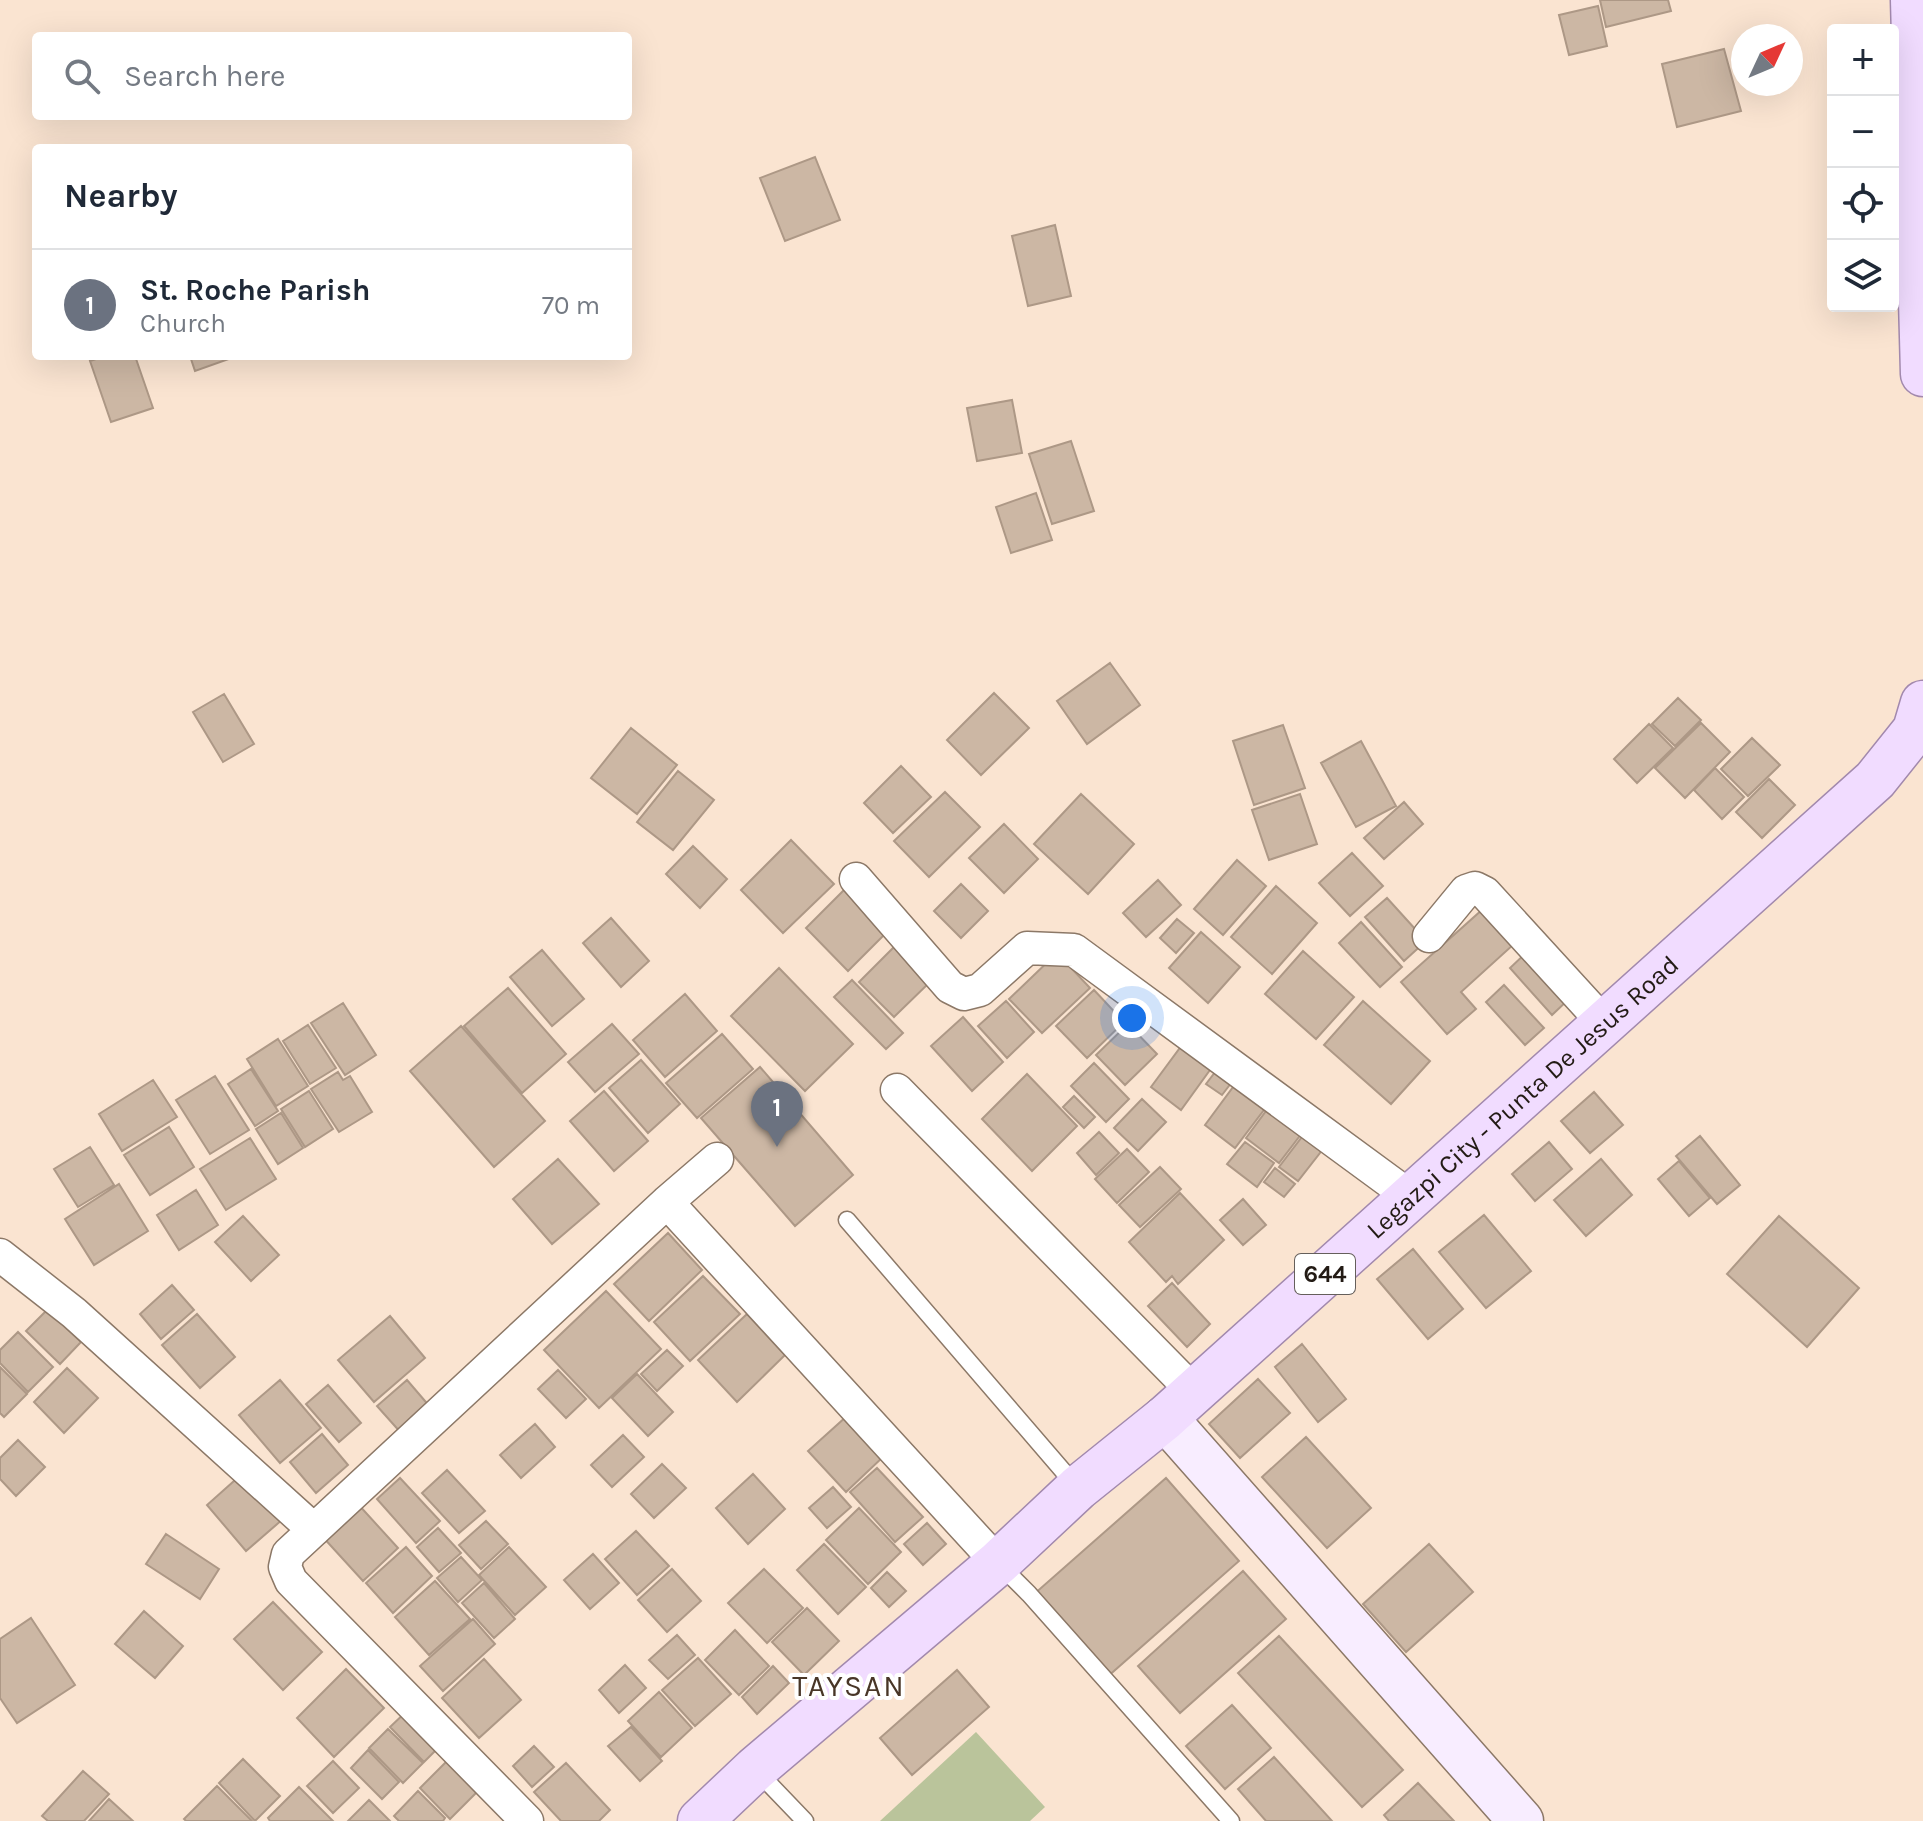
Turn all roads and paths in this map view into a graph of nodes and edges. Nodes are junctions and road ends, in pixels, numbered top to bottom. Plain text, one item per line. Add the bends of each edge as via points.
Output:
1 (1913, 0) edge
2 (1920, 112) edge
3 (1923, 374) edge
4 (1923, 703) edge
5 (856, 879) dead end
6 (1429, 936) dead end
7 (1603, 1022) junction
8 (897, 1090) dead end
9 (717, 1159) dead end
10 (1412, 1198) junction
11 (667, 1202) junction
12 (847, 1220) dead end
13 (0, 1255) edge
14 (1179, 1405) junction
15 (1078, 1488) junction
16 (314, 1530) junction
17 (998, 1563) junction
18 (755, 1769) junction
19 (527, 1821) edge
20 (700, 1821) edge
21 (805, 1821) edge
22 (1231, 1821) edge
23 (1521, 1821) edge

1 - 2 main road
2 - 3 main road
4 - 7 main road, Legazpi City - Punta De Jesus Road / 644 via 1915,730 1875,780
5 - 10 street via 950,987 964,994 980,990 1027,948 1074,950
6 - 7 street via 1466,891 1475,888
7 - 10 main road, Legazpi City - Punta De Jesus Road / 644
8 - 14 street
9 - 11 street
10 - 14 main road, Legazpi City - Punta De Jesus Road / 644
11 - 16 street
11 - 17 street
12 - 15 lane
13 - 16 street via 74,1313
14 - 15 main road, Legazpi City - Punta De Jesus Road / 644
14 - 23 street
15 - 17 main road, Legazpi City - Punta De Jesus Road / 644
16 - 19 street via 288,1554 285,1567 291,1581
17 - 18 main road, Legazpi City - Punta De Jesus Road / 644
17 - 22 lane
18 - 20 main road, Legazpi City - Punta De Jesus Road / 644
18 - 21 lane

